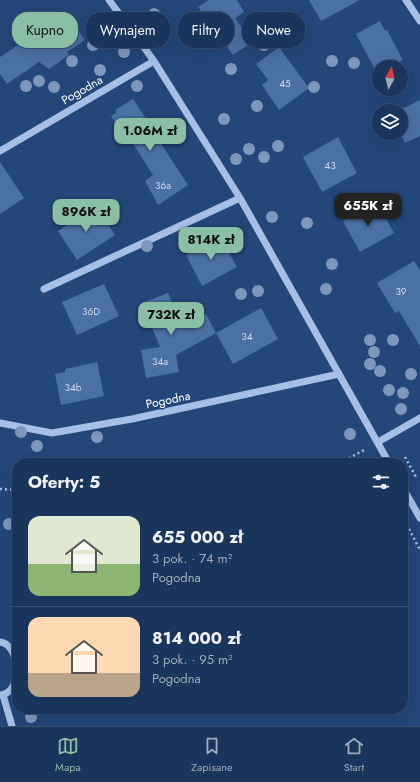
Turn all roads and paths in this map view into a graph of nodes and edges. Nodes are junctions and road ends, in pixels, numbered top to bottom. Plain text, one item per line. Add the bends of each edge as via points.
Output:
1 (109, 0) edge
2 (406, 0) edge
3 (420, 21) edge
4 (154, 61) junction
5 (0, 151) edge
6 (240, 198) junction
7 (44, 289) dead end
8 (339, 374) junction
9 (420, 418) edge
10 (0, 423) edge
11 (378, 442) junction
12 (349, 458) edge
13 (386, 458) edge
14 (0, 489) edge
15 (12, 490) edge
16 (408, 497) edge
17 (420, 518) edge
18 (408, 528) edge
19 (420, 550) edge
20 (0, 642) edge
21 (12, 651) edge
22 (12, 689) edge
23 (1, 695) edge
24 (12, 726) edge

1 - 4 street
2 - 3 street
4 - 5 street, Pogodna
4 - 6 street
6 - 7 street
6 - 8 street
8 - 10 street, Pogodna via 132,419 52,433
8 - 11 street
9 - 11 street
11 - 12 path
11 - 13 street
14 - 15 path
16 - 17 street
18 - 19 path
20 - 21 street
22 - 23 street
23 - 24 street

